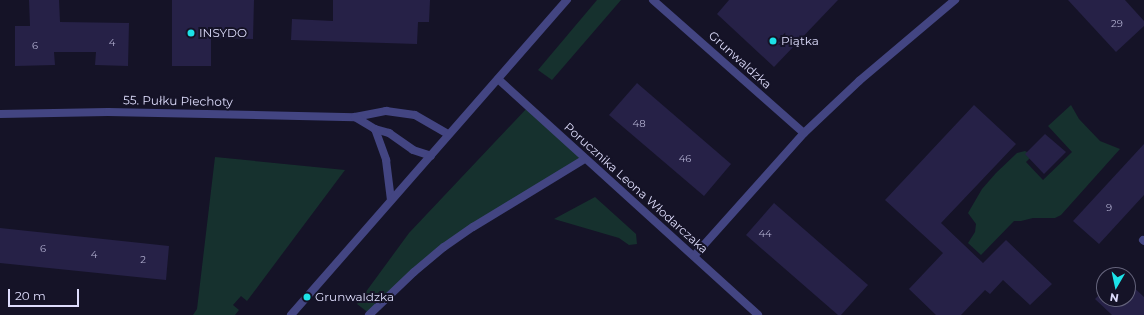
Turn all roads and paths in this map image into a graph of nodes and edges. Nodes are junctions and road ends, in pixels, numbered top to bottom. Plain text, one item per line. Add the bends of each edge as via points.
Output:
1 (567, 0) edge
2 (653, 0) edge
3 (955, 0) edge
4 (663, 3) edge
5 (498, 79) junction
6 (0, 114) edge
7 (355, 117) junction
8 (375, 129) junction
9 (804, 133) junction
10 (448, 134) junction
11 (430, 156) junction
12 (585, 159) junction
13 (391, 200) junction
14 (694, 256) junction
15 (291, 315) edge
16 (369, 315) edge
17 (758, 315) edge

1 - 5 street
2 - 4 street, Grunwaldzka
3 - 9 street via 859,81
4 - 9 street, Grunwaldzka
5 - 10 street
5 - 12 street, Porucznika Leona Włodarczaka
6 - 7 street, 55. Pułku Piechoty via 108,112
7 - 8 street, 55. Pułku Piechoty
7 - 10 street, 55. Pułku Piechoty via 386,111 414,115
8 - 11 street, 55. Pułku Piechoty via 389,133 413,150
8 - 13 street via 386,160
9 - 14 street
10 - 11 street
11 - 13 street
12 - 14 street, Porucznika Leona Włodarczaka
12 - 16 street via 444,247
13 - 15 street
14 - 17 street, Porucznika Leona Włodarczaka

